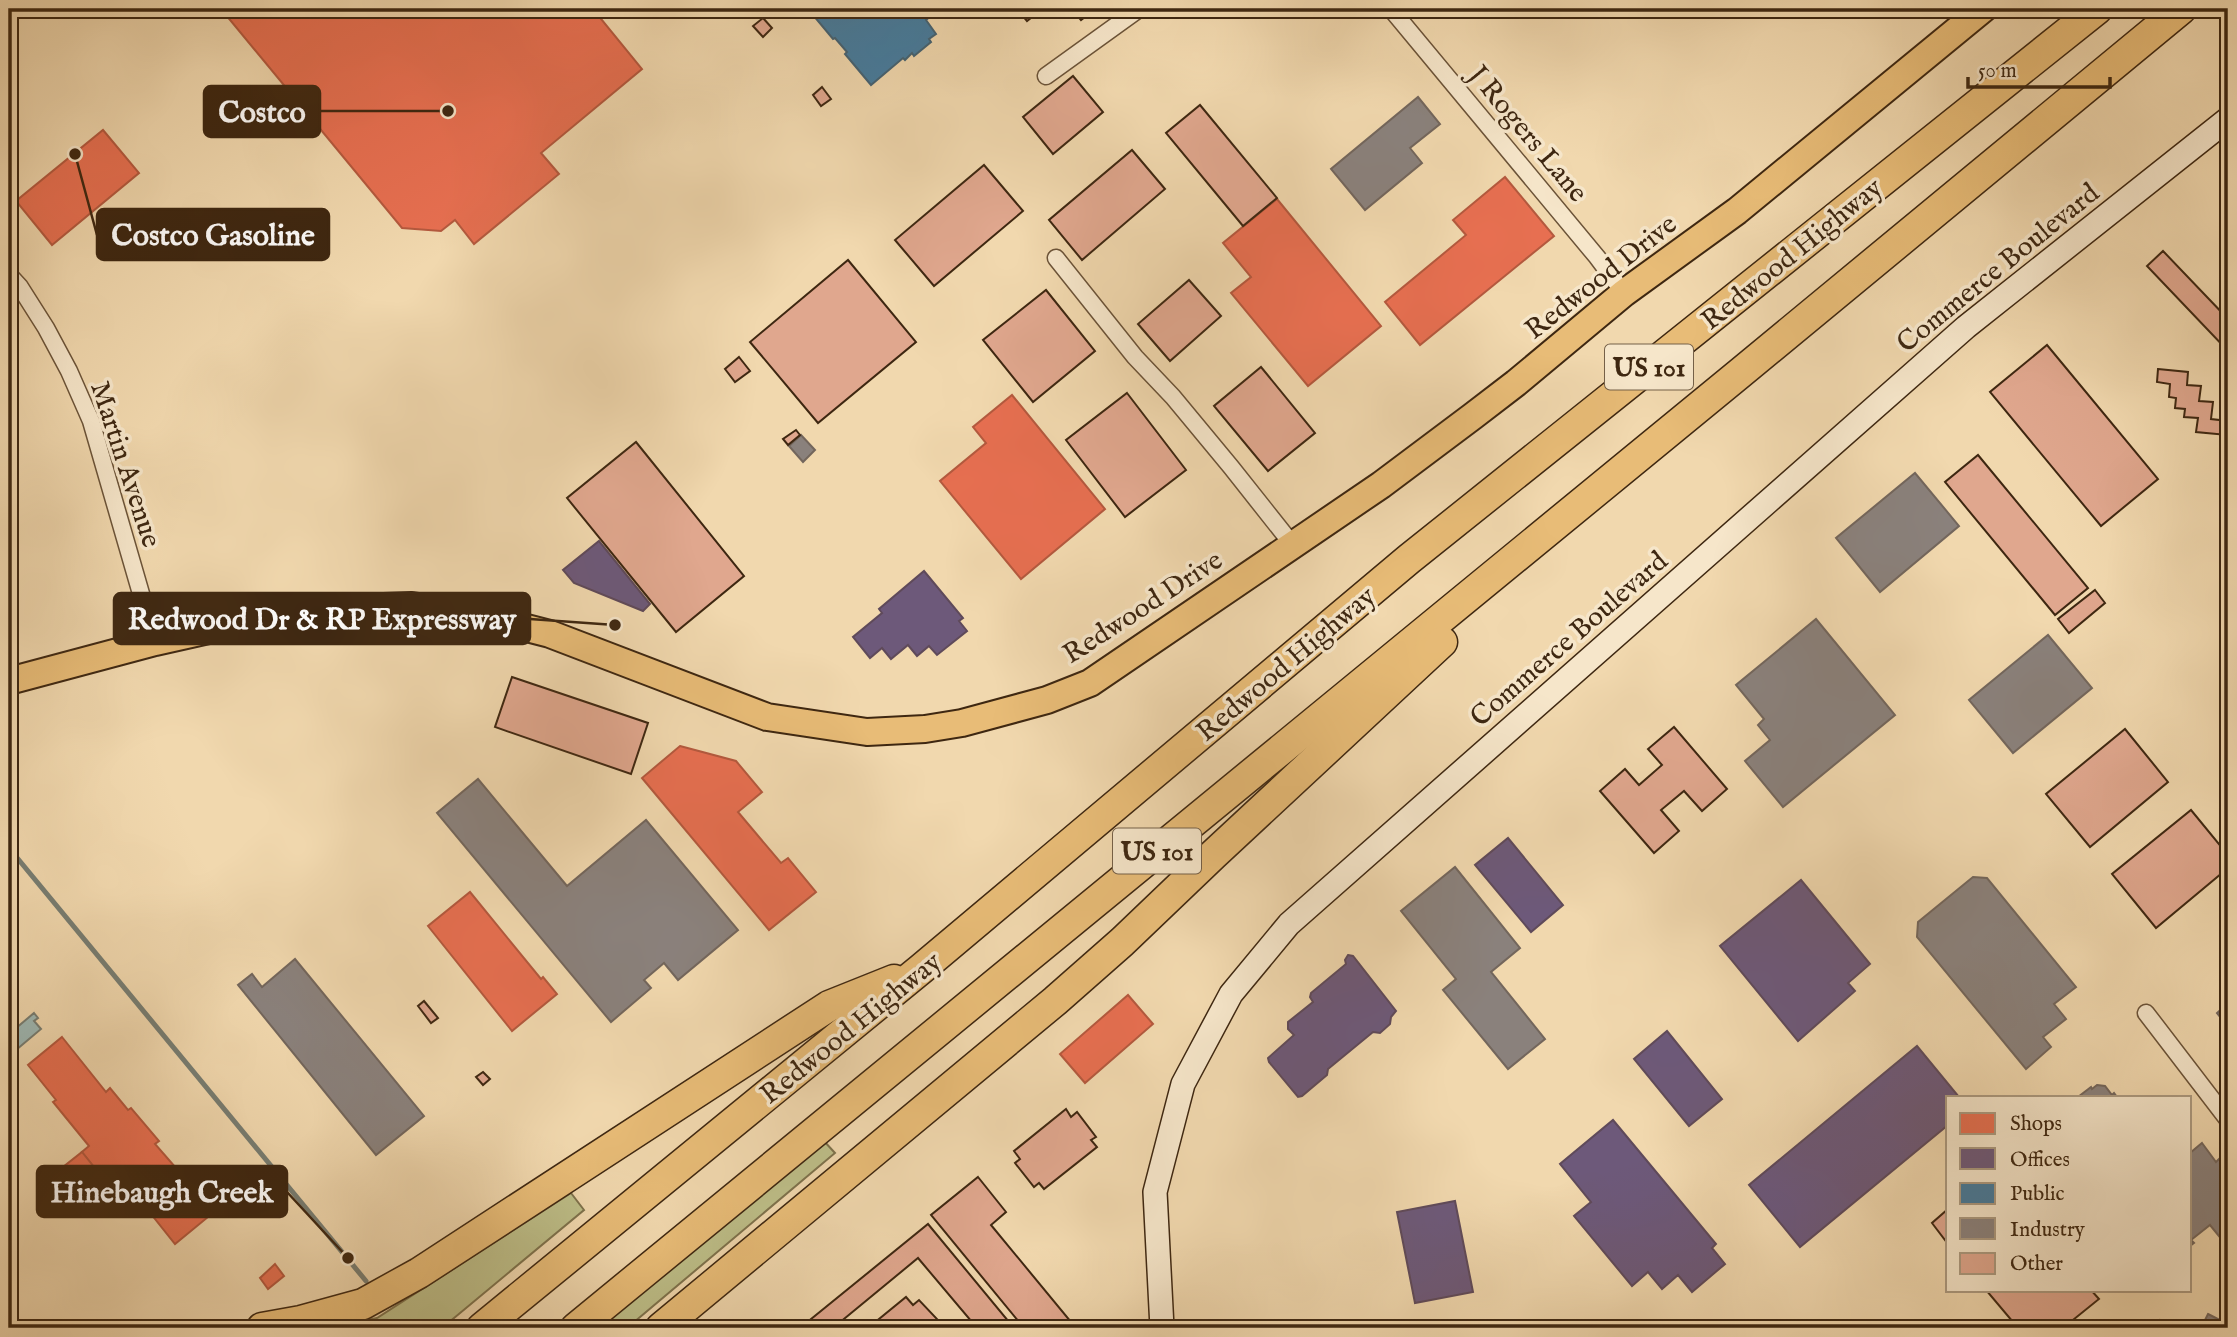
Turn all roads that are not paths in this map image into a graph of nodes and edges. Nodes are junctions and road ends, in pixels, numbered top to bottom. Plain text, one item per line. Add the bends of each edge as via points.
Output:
1 (1139, 9) edge
2 (1391, 9) edge
3 (1983, 9) edge
4 (2097, 9) edge
5 (2181, 9) edge
6 (1046, 76) dead end
7 (2228, 119) edge
8 (1056, 258) dead end
9 (9, 275) edge
10 (1624, 293) junction
11 (1739, 374) junction
12 (1292, 544) junction
13 (155, 642) junction
14 (9, 681) edge
15 (921, 969) junction
16 (2146, 1013) dead end
17 (2228, 1120) edge
18 (262, 1328) edge
19 (482, 1328) edge
20 (576, 1328) edge
21 (662, 1328) edge
22 (1163, 1328) edge

1 - 6 street
2 - 10 street, J Rogers Lane
3 - 10 main road, Redwood Drive via 1748,202
4 - 15 highway, Redwood Highway / US 101 via 1409,559
5 - 11 highway, Redwood Highway / US 101
7 - 22 street, Commerce Boulevard via 1966,327 1289,924 1231,994 1183,1084 1155,1192
8 - 12 street
9 - 13 street, Martin Avenue via 46,328 91,421
10 - 12 main road, Redwood Drive via 1505,392 1381,485
11 - 20 highway, Redwood Highway / US 101
11 - 21 highway via 1055,1002
12 - 13 main road, Redwood Drive via 1090,683 1036,703 925,729 867,732 767,716 550,634 484,617 412,606 299,610
13 - 14 main road, Redwood Drive
15 - 18 highway via 829,1006 419,1273 363,1304
15 - 19 highway, Redwood Highway / US 101
16 - 17 street

